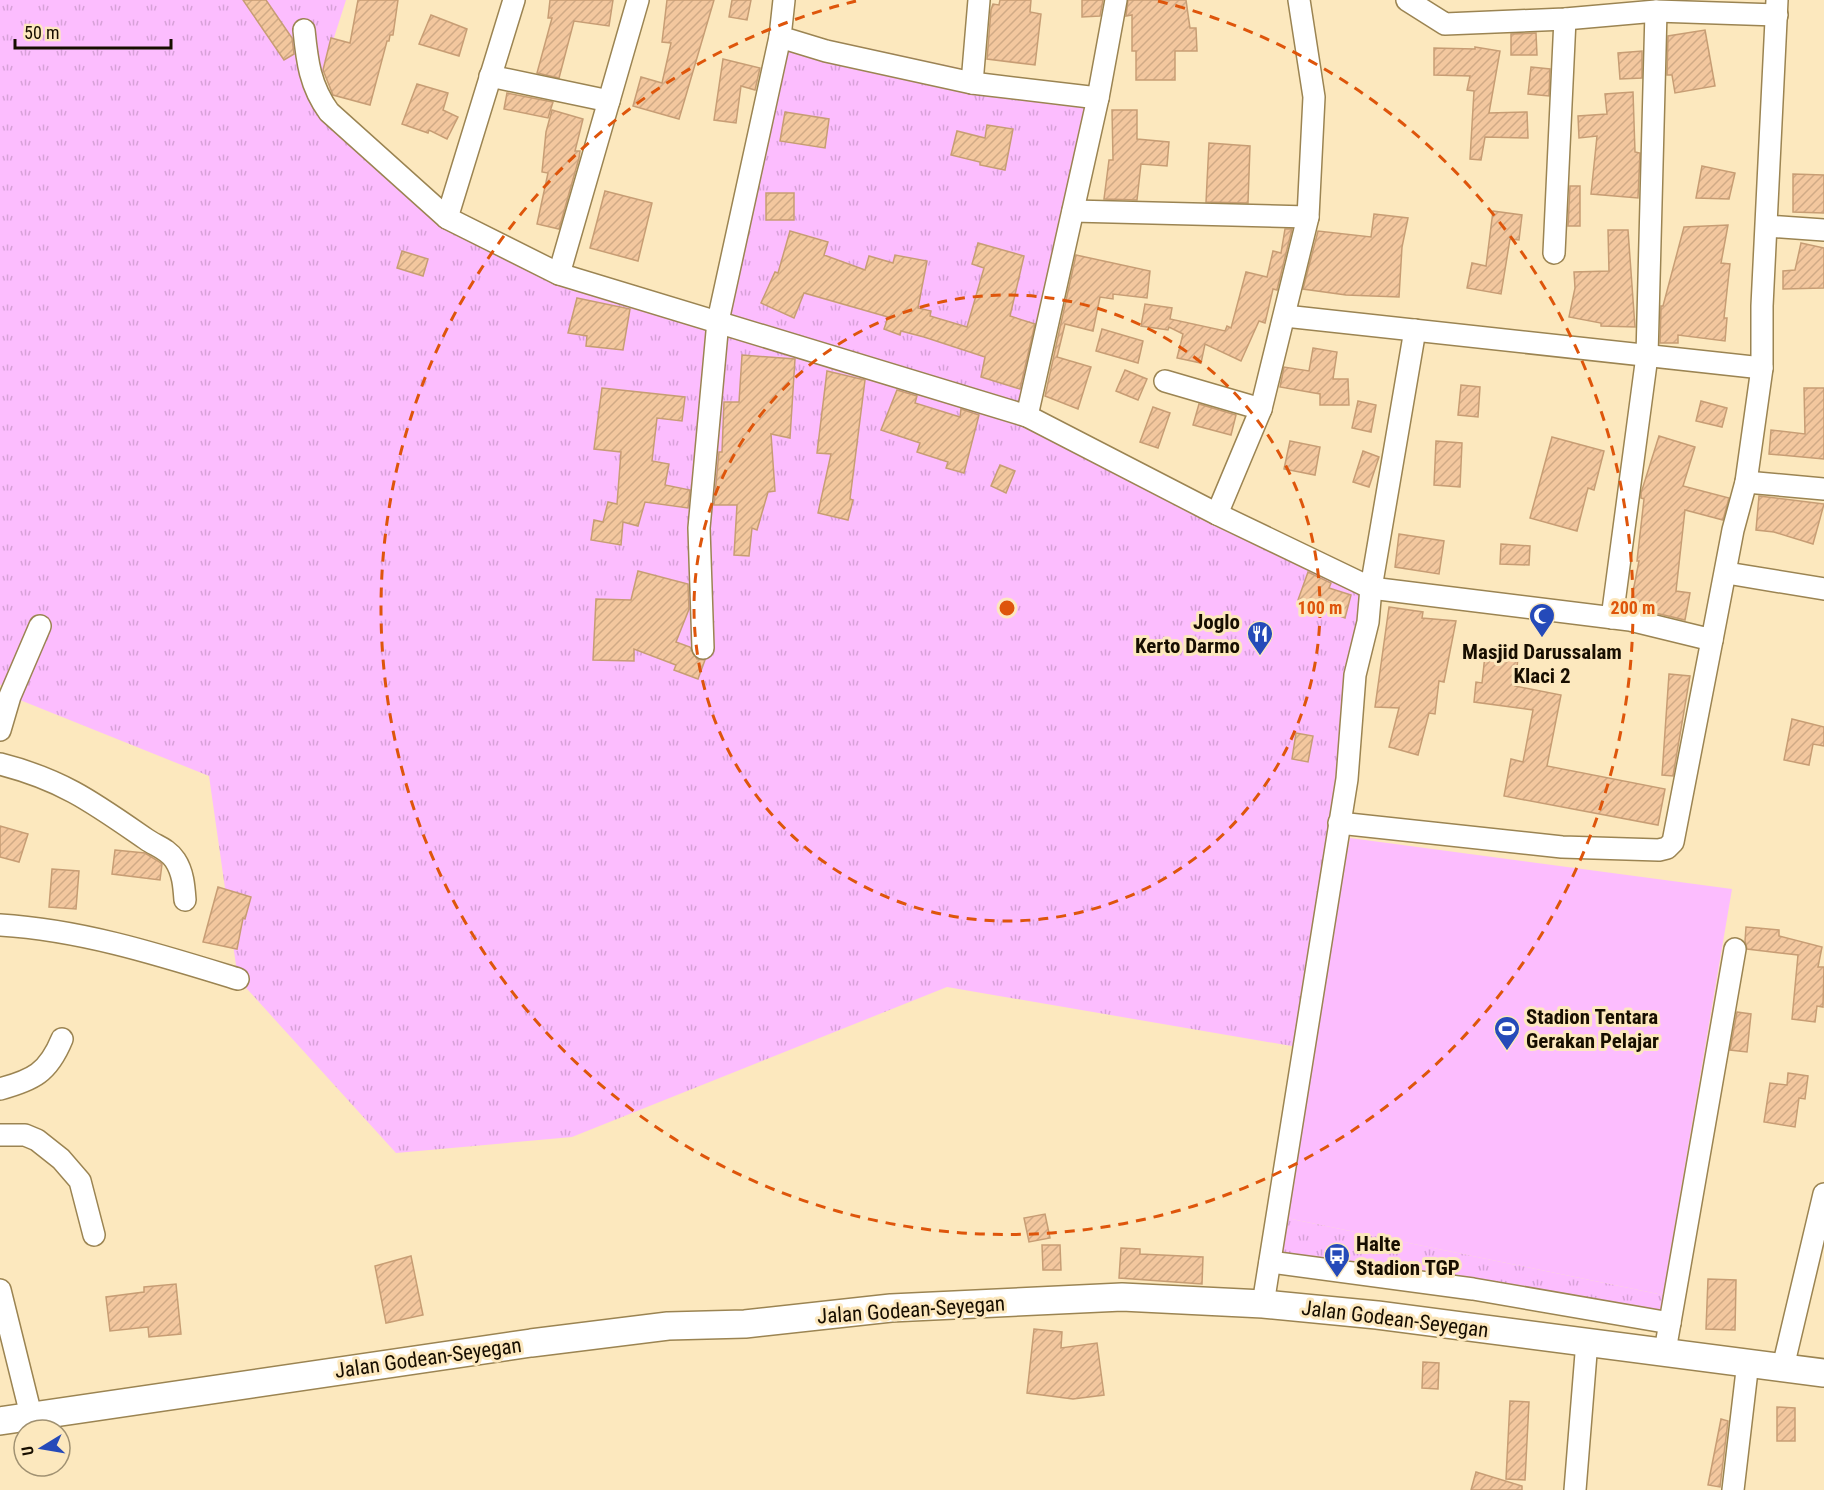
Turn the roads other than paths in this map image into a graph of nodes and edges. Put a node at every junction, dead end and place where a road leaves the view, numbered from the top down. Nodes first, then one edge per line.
1 (514, 0) edge
2 (638, 0) edge
3 (784, 0) edge
4 (979, 0) edge
5 (1116, 0) edge
6 (1299, 0) edge
7 (1407, 0) edge
8 (1777, 8) edge
9 (1656, 11) junction
10 (1565, 18) junction
11 (304, 30) dead end
12 (780, 37) junction
13 (490, 76) junction
14 (972, 83) junction
15 (1098, 98) junction
16 (609, 101) junction
17 (1073, 211) junction
18 (1308, 217) junction
19 (447, 218) junction
20 (1767, 226) junction
21 (1824, 230) edge
22 (1554, 253) dead end
23 (559, 274) junction
24 (1285, 316) junction
25 (718, 321) junction
26 (1415, 330) junction
27 (1647, 356) junction
28 (1762, 368) junction
29 (1165, 381) dead end
30 (1261, 409) junction
31 (1027, 416) junction
32 (1746, 482) junction
33 (1824, 489) edge
34 (1217, 514) junction
35 (1727, 573) junction
36 (1371, 588) junction
37 (1824, 589) edge
38 (1612, 618) junction
39 (40, 626) dead end
40 (1712, 640) junction
41 (704, 648) dead end
42 (0, 730) edge
43 (0, 764) edge
44 (1339, 823) junction
45 (185, 900) dead end
46 (0, 924) edge
47 (1735, 949) dead end
48 (238, 979) dead end
49 (62, 1039) dead end
50 (0, 1089) edge
51 (0, 1135) edge
52 (1824, 1194) edge
53 (94, 1235) dead end
54 (1270, 1262) junction
55 (0, 1290) edge
56 (1263, 1304) junction
57 (1670, 1323) junction
58 (1587, 1341) junction
59 (1665, 1351) junction
60 (1748, 1362) junction
61 (1783, 1367) junction
62 (1824, 1373) edge
63 (31, 1415) junction
64 (0, 1421) edge
65 (1575, 1490) edge
66 (1733, 1490) edge

1 - 13 street
2 - 16 street
3 - 12 street
4 - 14 street
5 - 15 street
6 - 18 street
7 - 10 street
8 - 9 street
8 - 20 street
9 - 10 street
9 - 27 street
10 - 22 street
11 - 19 street
12 - 14 street
12 - 25 street
13 - 16 street
13 - 19 street
14 - 15 street
15 - 17 street
16 - 23 street
17 - 18 street
17 - 31 street
18 - 24 street
19 - 23 street
20 - 21 street
20 - 28 street
23 - 25 street
24 - 26 street
24 - 30 street
25 - 31 street
25 - 41 street
26 - 27 street
26 - 36 street
27 - 28 street
27 - 38 street
28 - 32 street
29 - 30 street
30 - 34 street
31 - 34 street
32 - 33 street
32 - 35 street
34 - 36 street
35 - 37 street
35 - 40 street
36 - 38 street
36 - 44 street
38 - 40 street
39 - 42 street
40 - 44 street
43 - 45 street
44 - 54 street
46 - 48 street
47 - 57 street
49 - 50 street
51 - 53 street
52 - 61 street
54 - 56 street
54 - 57 street
55 - 63 street
56 - 58 main road, Jalan Godean-Seyegan
56 - 63 main road, Jalan Godean-Seyegan
57 - 59 street
58 - 59 main road, Jalan Godean-Seyegan
58 - 65 street
59 - 60 main road, Jalan Godean-Seyegan
60 - 61 main road, Jalan Godean-Seyegan
60 - 66 street
61 - 62 main road, Jalan Godean-Seyegan
63 - 64 main road, Jalan Godean-Seyegan

